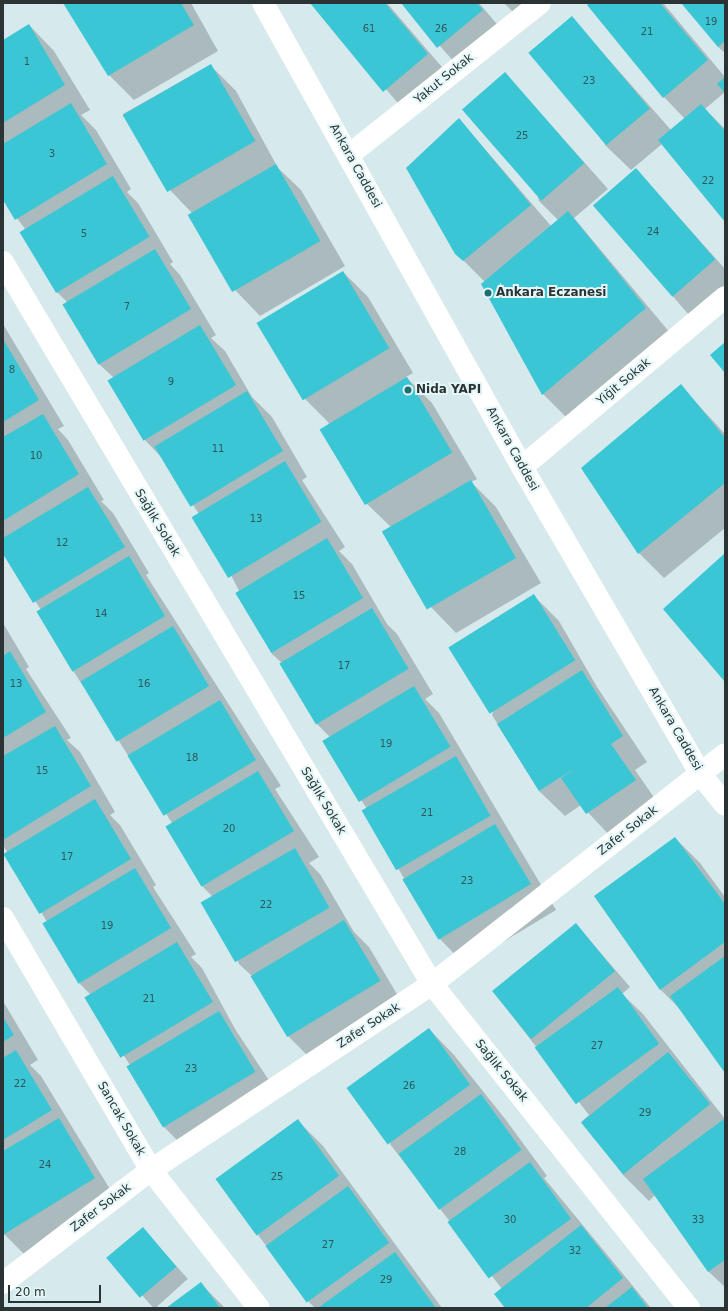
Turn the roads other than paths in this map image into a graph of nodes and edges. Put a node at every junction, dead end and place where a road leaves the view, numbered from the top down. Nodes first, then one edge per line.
1 (263, 3) edge
2 (540, 3) edge
3 (349, 155) junction
4 (3, 262) edge
5 (725, 297) edge
6 (522, 467) junction
7 (725, 754) edge
8 (701, 775) junction
9 (725, 805) edge
10 (3, 918) edge
11 (432, 984) junction
12 (151, 1170) junction
13 (3, 1283) edge
14 (259, 1308) edge
15 (689, 1308) edge

1 - 3 street, Ankara Caddesi
2 - 3 street, Yakut Sokak
3 - 6 street, Ankara Caddesi
4 - 11 street, Sağlık Sokak
5 - 6 street, Yiğit Sokak
6 - 8 street, Ankara Caddesi
7 - 8 street, Zafer Sokak
8 - 9 street, Ankara Caddesi
8 - 11 street, Zafer Sokak
10 - 12 street, Sancak Sokak
11 - 12 street, Zafer Sokak
11 - 15 street, Sağlık Sokak
12 - 13 street, Zafer Sokak
12 - 14 street, Sancak Sokak

